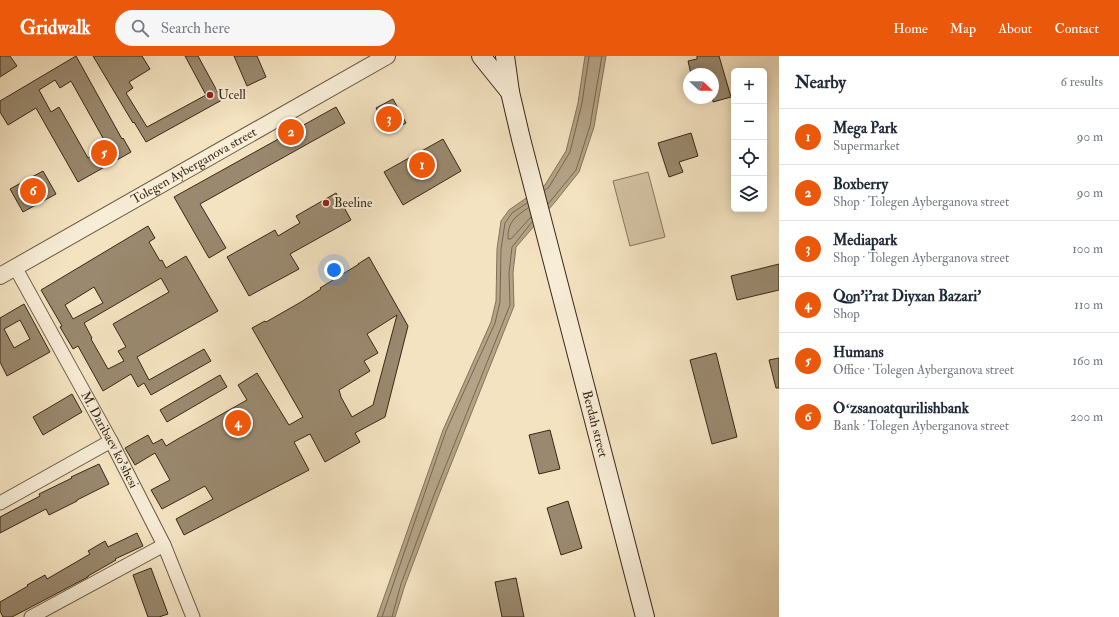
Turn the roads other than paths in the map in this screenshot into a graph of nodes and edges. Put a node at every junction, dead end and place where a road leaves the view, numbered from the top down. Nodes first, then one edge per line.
1 (388, 56) edge
2 (481, 56) edge
3 (505, 56) edge
4 (510, 92) junction
5 (15, 267) junction
6 (0, 276) edge
7 (111, 441) junction
8 (0, 503) edge
9 (164, 545) junction
10 (31, 617) edge
11 (193, 617) edge
12 (645, 617) edge

1 - 5 street, Tolegen Ayberganova street
2 - 4 main road
3 - 4 main road, Berdah street
4 - 12 main road, Berdah street
5 - 6 street, Tolegen Ayberganova street
5 - 7 street, M. Daribaev ko'shesi
7 - 8 street
7 - 9 street, M. Daribaev ko'shesi
9 - 10 street
9 - 11 street, M. Daribaev ko'shesi

